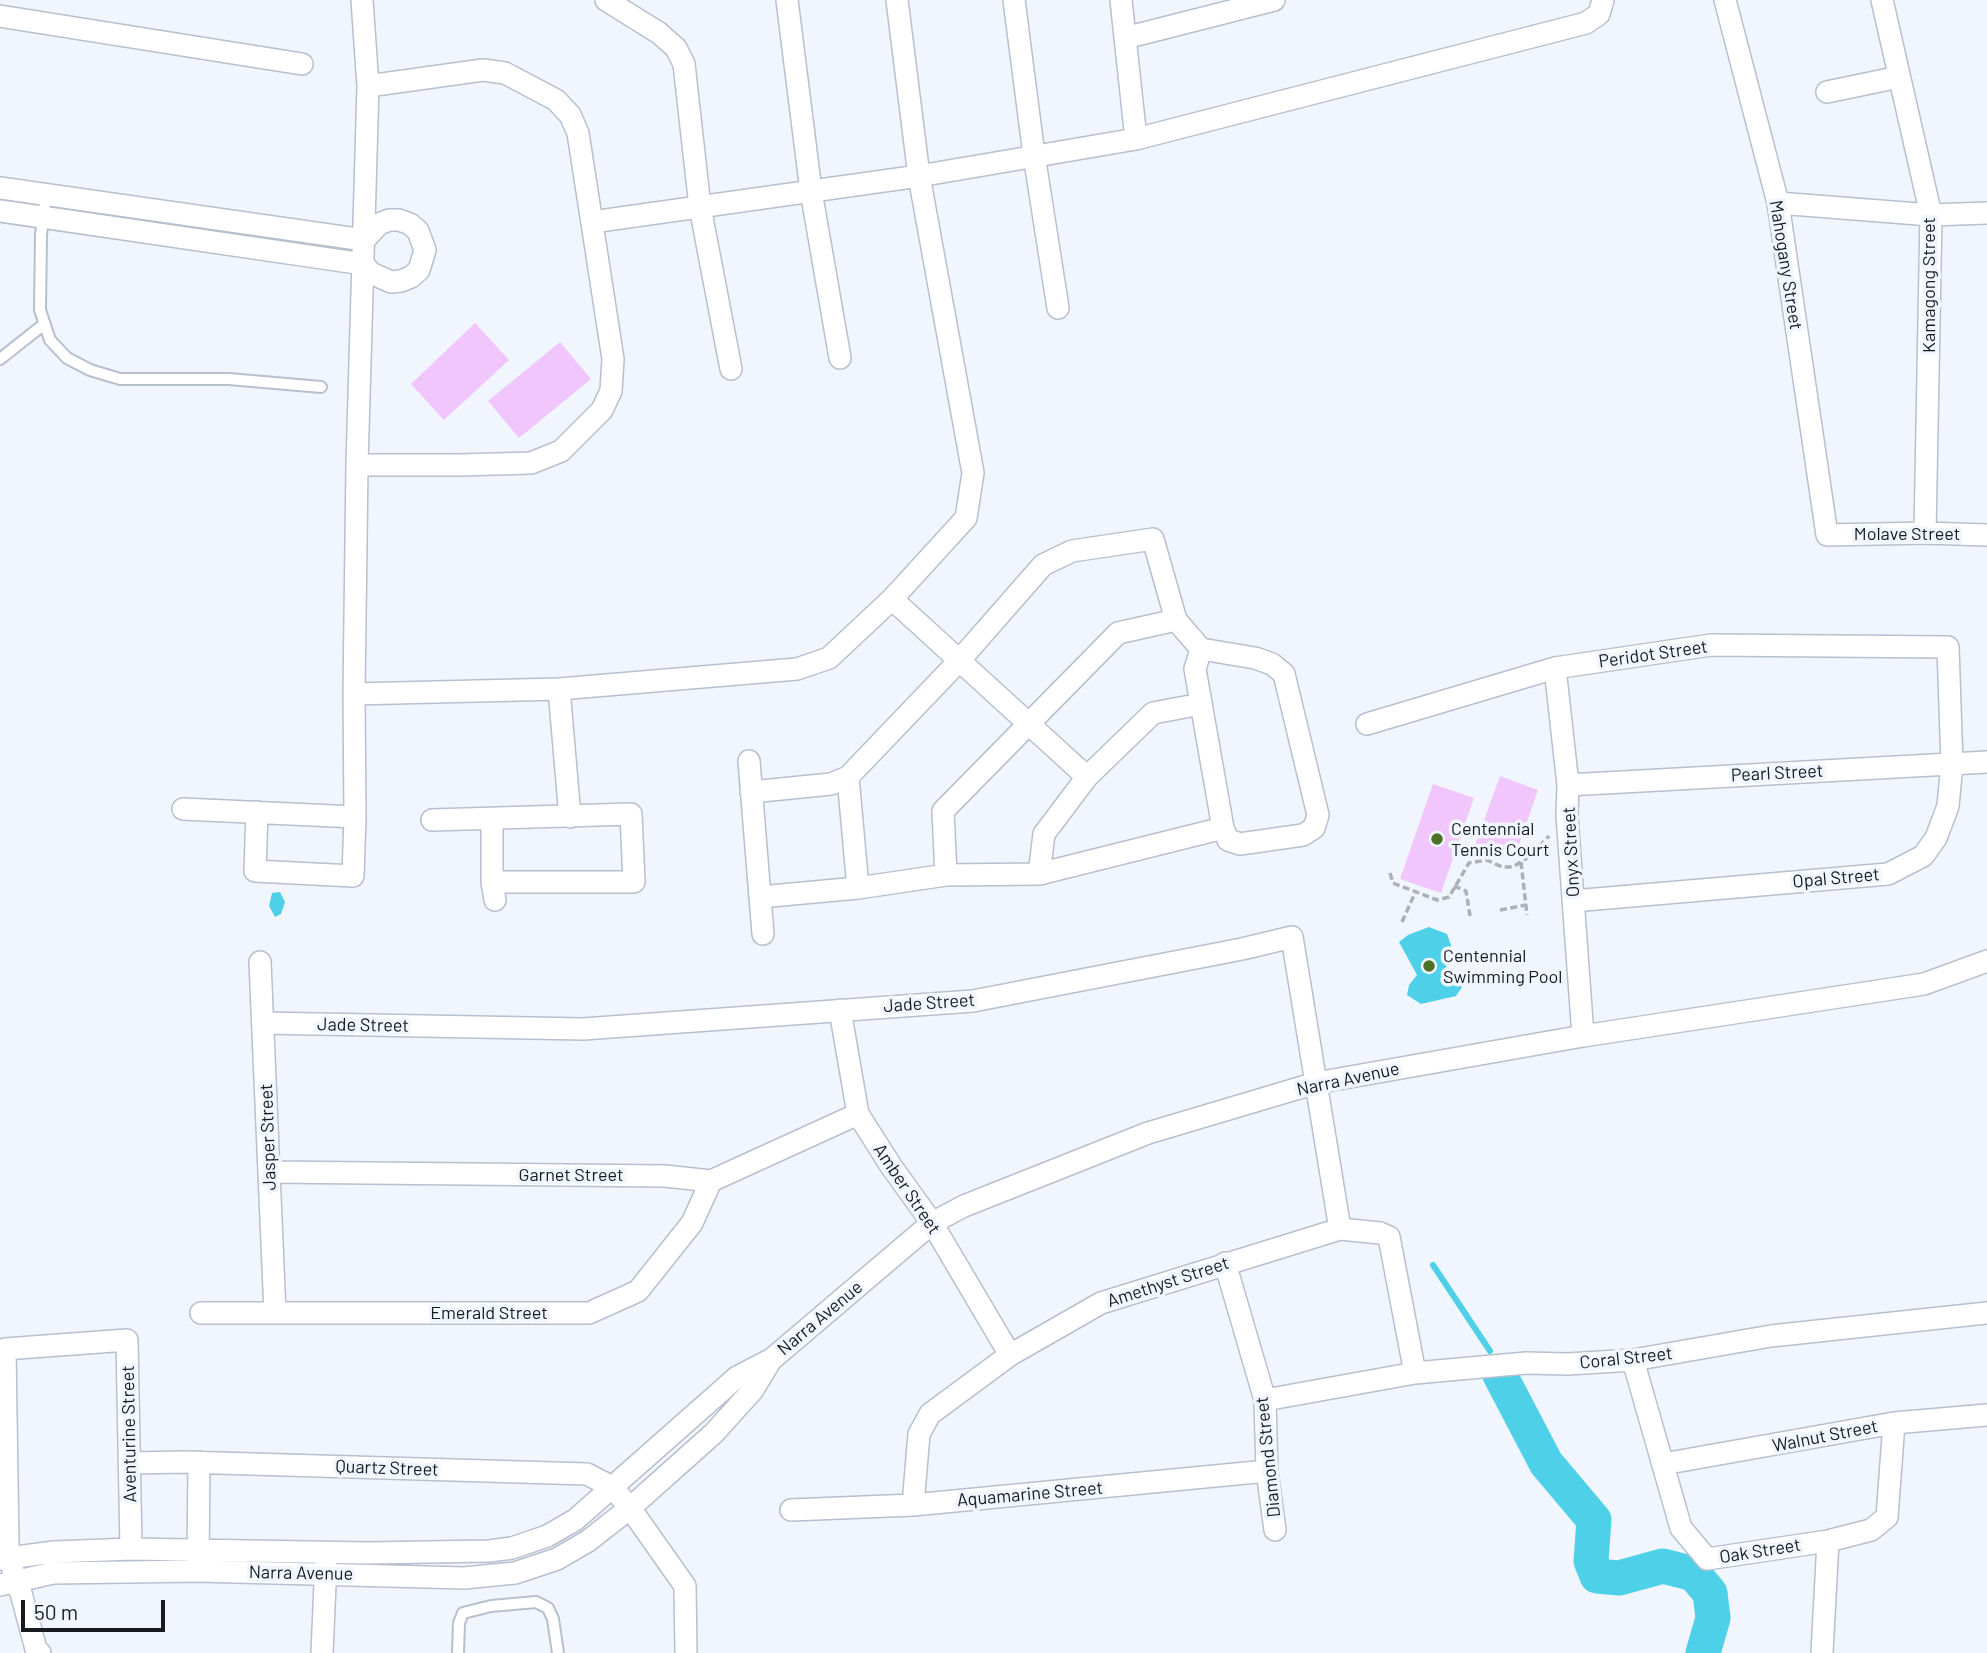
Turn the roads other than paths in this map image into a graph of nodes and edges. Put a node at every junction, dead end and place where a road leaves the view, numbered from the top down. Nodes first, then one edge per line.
1 (362, 0) edge
2 (606, 0) edge
3 (787, 0) edge
4 (897, 0) edge
5 (1014, 0) edge
6 (1121, 0) edge
7 (1273, 0) edge
8 (1603, 0) edge
9 (1725, 0) edge
10 (1882, 0) edge
11 (0, 16) edge
12 (1125, 38) junction
13 (302, 64) dead end
14 (1899, 78) junction
15 (368, 86) junction
16 (1827, 92) dead end
17 (1136, 139) junction
18 (1034, 155) junction
19 (919, 176) junction
20 (0, 188) edge
21 (811, 191) junction
22 (46, 194) junction
23 (1778, 203) junction
24 (700, 207) junction
25 (0, 211) edge
26 (1987, 213) edge
27 (1931, 215) junction
28 (43, 218) junction
29 (592, 222) junction
30 (363, 240) junction
31 (363, 264) junction
32 (1058, 308) dead end
33 (43, 325) junction
34 (840, 358) dead end
35 (0, 359) edge
36 (731, 369) dead end
37 (321, 387) dead end
38 (357, 465) junction
39 (1925, 533) junction
40 (1828, 535) joint
41 (1987, 535) edge
42 (892, 599) junction
43 (1177, 620) junction
44 (1948, 647) joint
45 (1201, 649) junction
46 (958, 662) junction
47 (1555, 668) junction
48 (559, 689) junction
49 (354, 694) junction
50 (1201, 704) junction
51 (1027, 724) junction
52 (1367, 724) dead end
53 (748, 761) dead end
54 (1987, 762) edge
55 (1952, 764) junction
56 (1087, 776) junction
57 (848, 777) junction
58 (1568, 785) junction
59 (751, 792) junction
60 (183, 809) dead end
61 (257, 812) junction
62 (355, 817) junction
63 (570, 817) junction
64 (492, 818) junction
65 (432, 820) dead end
66 (1223, 828) junction
67 (1039, 874) junction
68 (946, 875) junction
69 (858, 888) junction
70 (760, 897) junction
71 (1573, 901) junction
72 (763, 934) dead end
73 (1987, 961) edge
74 (260, 962) dead end
75 (840, 1010) junction
76 (264, 1023) junction
77 (1583, 1036) junction
78 (1316, 1083) junction
79 (858, 1114) junction
80 (270, 1172) junction
81 (711, 1181) junction
82 (932, 1223) junction
83 (1340, 1229) junction
84 (1225, 1263) junction
85 (275, 1312) junction
86 (201, 1313) dead end
87 (1987, 1313) edge
88 (1010, 1355) junction
89 (772, 1359) junction
90 (1633, 1360) junction
91 (1415, 1373) junction
92 (718, 1393) junction
93 (1265, 1400) junction
94 (734, 1411) junction
95 (1987, 1415) edge
96 (1894, 1423) junction
97 (199, 1462) junction
98 (131, 1463) junction
99 (1663, 1464) junction
100 (1267, 1471) junction
101 (612, 1488) junction
102 (913, 1505) junction
103 (630, 1508) junction
104 (791, 1510) dead end
105 (1275, 1530) dead end
106 (1828, 1541) junction
107 (131, 1549) junction
108 (5, 1558) edge
109 (198, 1560) junction
110 (326, 1563) junction
111 (8, 1583) edge
112 (40, 1653) edge
113 (322, 1653) edge
114 (458, 1653) edge
115 (558, 1653) edge
116 (686, 1653) edge
117 (1822, 1653) edge

1 - 15 street
2 - 24 street
3 - 21 street
4 - 19 street
5 - 18 street
6 - 12 street
7 - 12 street
8 - 17 street
9 - 23 street, Mahogany Street
10 - 14 street, Kamagong Street
11 - 13 street
12 - 17 street
14 - 16 street
14 - 27 street, Kamagong Street
15 - 29 street
15 - 30 street
17 - 18 street
18 - 19 street
18 - 32 street
19 - 21 street
19 - 42 street
20 - 22 street
21 - 24 street
21 - 34 street
22 - 28 lane
22 - 30 street
23 - 27 street
23 - 40 street, Mahogany Street
24 - 29 street
24 - 36 street
25 - 28 street
26 - 27 street
27 - 39 street, Kamagong Street
28 - 31 street
28 - 33 lane
29 - 38 street
30 - 31 street
30 - 31 street
31 - 38 street
33 - 35 lane
33 - 37 lane
38 - 49 street
39 - 40 street, Molave Street
39 - 41 street, Molave Street
42 - 46 street
42 - 48 street
43 - 45 street
43 - 46 street
43 - 51 street
44 - 47 street, Peridot Street
44 - 55 street, Opal Street
45 - 50 street
45 - 66 street
46 - 51 street
46 - 57 street
47 - 52 street, Peridot Street
47 - 58 street, Onyx Street
48 - 49 street
48 - 63 street
49 - 62 street
50 - 56 street
50 - 66 street
51 - 56 street
51 - 68 street
53 - 59 street
54 - 55 street, Pearl Street
55 - 58 street, Pearl Street
55 - 71 street, Opal Street
56 - 67 street
57 - 59 street
57 - 69 street
58 - 71 street, Onyx Street
59 - 70 street
60 - 61 street
61 - 62 street
61 - 62 street
63 - 64 street
63 - 64 street
64 - 65 street
66 - 67 street
67 - 68 street
68 - 69 street
69 - 70 street
70 - 72 street
71 - 77 street, Onyx Street
73 - 77 street, Narra Avenue
74 - 76 street, Jasper Street
75 - 76 street, Jade Street
75 - 78 street, Jade Street
75 - 79 street, Amber Street
76 - 80 street, Jasper Street
77 - 78 street, Narra Avenue
78 - 82 street, Narra Avenue
78 - 83 street, Jade Street
79 - 81 street
79 - 82 street, Amber Street
80 - 81 street, Garnet Street
80 - 85 street, Jasper Street
81 - 85 street, Emerald Street
82 - 88 street, Amber Street
82 - 89 street, Narra Avenue
83 - 84 street, Amethyst Street
83 - 91 street, Amethyst Street
84 - 88 street, Amethyst Street
84 - 93 street, Diamond Street
85 - 86 street, Emerald Street
87 - 90 street, Coral Street
88 - 102 street, Amethyst Street
89 - 92 street, Narra Avenue
89 - 94 street, Narra Avenue
90 - 91 street, Coral Street
90 - 99 street, Oak Street
91 - 93 street, Coral Street
92 - 94 lane
92 - 101 street, Narra Avenue
93 - 100 street, Diamond Street
94 - 103 street, Narra Avenue
95 - 96 street, Walnut Street
96 - 99 street, Walnut Street
96 - 106 street, Oak Street
97 - 98 street, Quartz Street
97 - 101 street, Quartz Street
97 - 109 street
98 - 107 street, Aventurine Street
98 - 108 street, Aventurine Street
99 - 106 street, Oak Street
100 - 102 street, Aquamarine Street
100 - 105 street, Diamond Street
101 - 103 street, Quartz Street
101 - 110 street, Narra Avenue
102 - 104 street, Aquamarine Street
103 - 110 street, Narra Avenue
103 - 116 street, Quartz Street
106 - 117 street
107 - 108 street, Narra Avenue
107 - 109 street, Narra Avenue
108 - 111 street
109 - 110 street, Narra Avenue
109 - 111 street, Narra Avenue
110 - 113 street
111 - 112 street
114 - 115 lane

